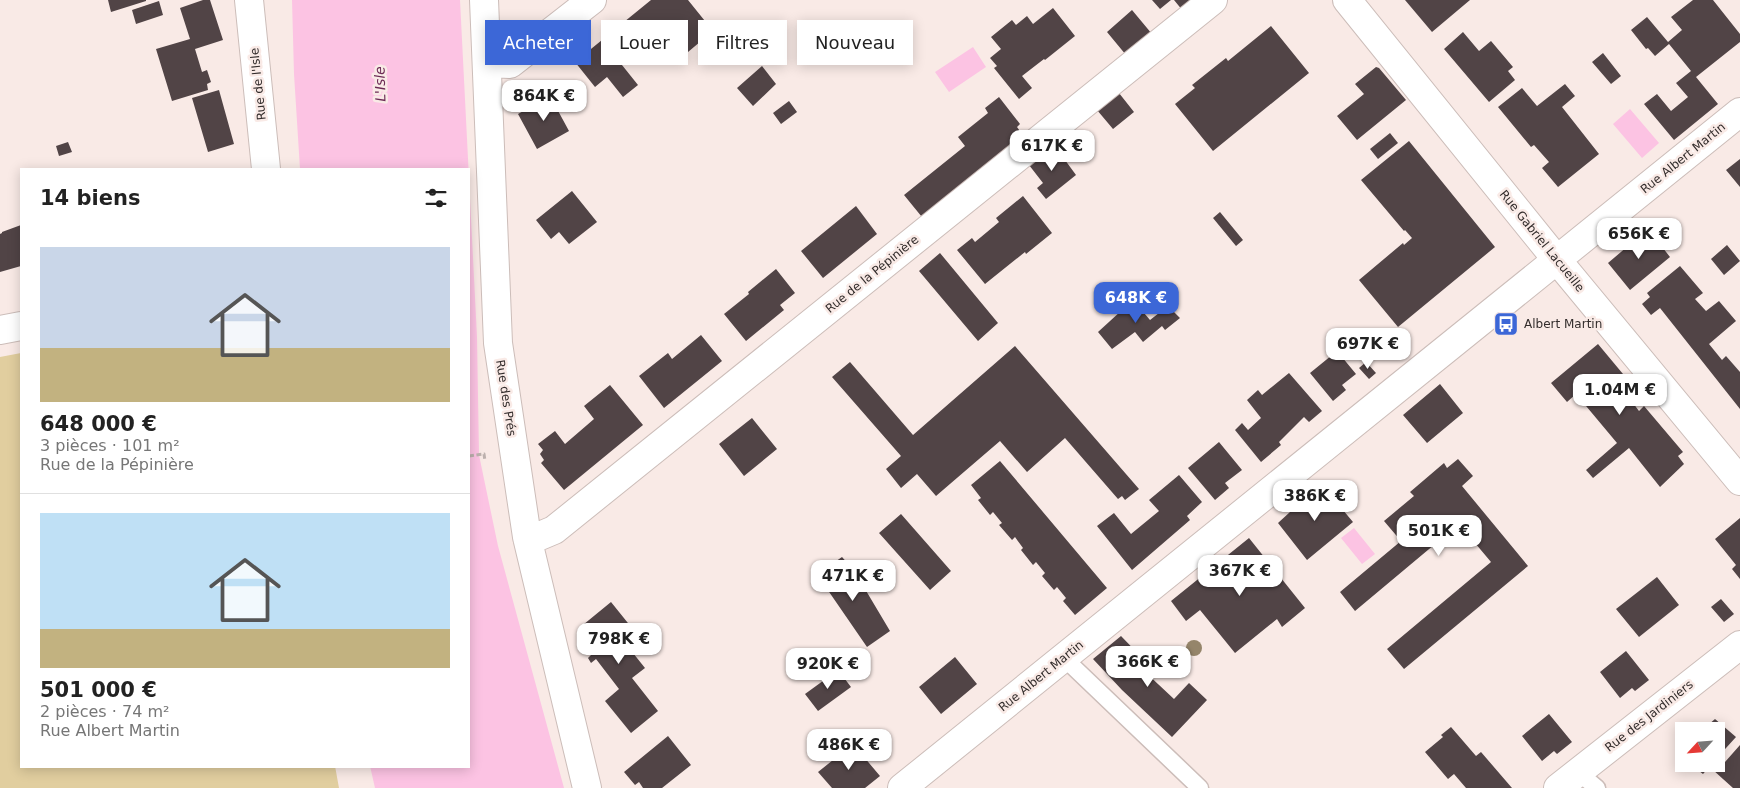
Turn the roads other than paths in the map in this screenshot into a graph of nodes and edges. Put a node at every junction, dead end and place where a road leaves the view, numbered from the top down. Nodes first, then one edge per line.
1 (250, 0) edge
2 (484, 0) edge
3 (592, 0) edge
4 (1213, 0) edge
5 (1347, 0) edge
6 (566, 20) edge
7 (485, 21) edge
8 (487, 65) edge
9 (1740, 112) edge
10 (266, 168) edge
11 (1557, 260) junction
12 (20, 326) edge
13 (0, 330) edge
14 (1740, 481) edge
15 (527, 537) junction
16 (1740, 645) edge
17 (1064, 658) junction
18 (1578, 783) edge
19 (587, 788) edge
20 (902, 788) edge
21 (1200, 788) edge

1 - 10 street, Rue de l'Isle
2 - 7 street, Rue des Prés
3 - 6 street
4 - 15 street, Rue de la Pépinière
5 - 11 street, Rue Gabriel Lacueille
8 - 15 street, Rue des Prés
9 - 11 street, Rue Albert Martin
11 - 14 street, Rue Gabriel Lacueille
11 - 17 street, Rue Albert Martin
12 - 13 street
15 - 19 street, Rue des Prés
16 - 18 street, Rue des Jardiniers
17 - 20 street, Rue Albert Martin
17 - 21 lane

